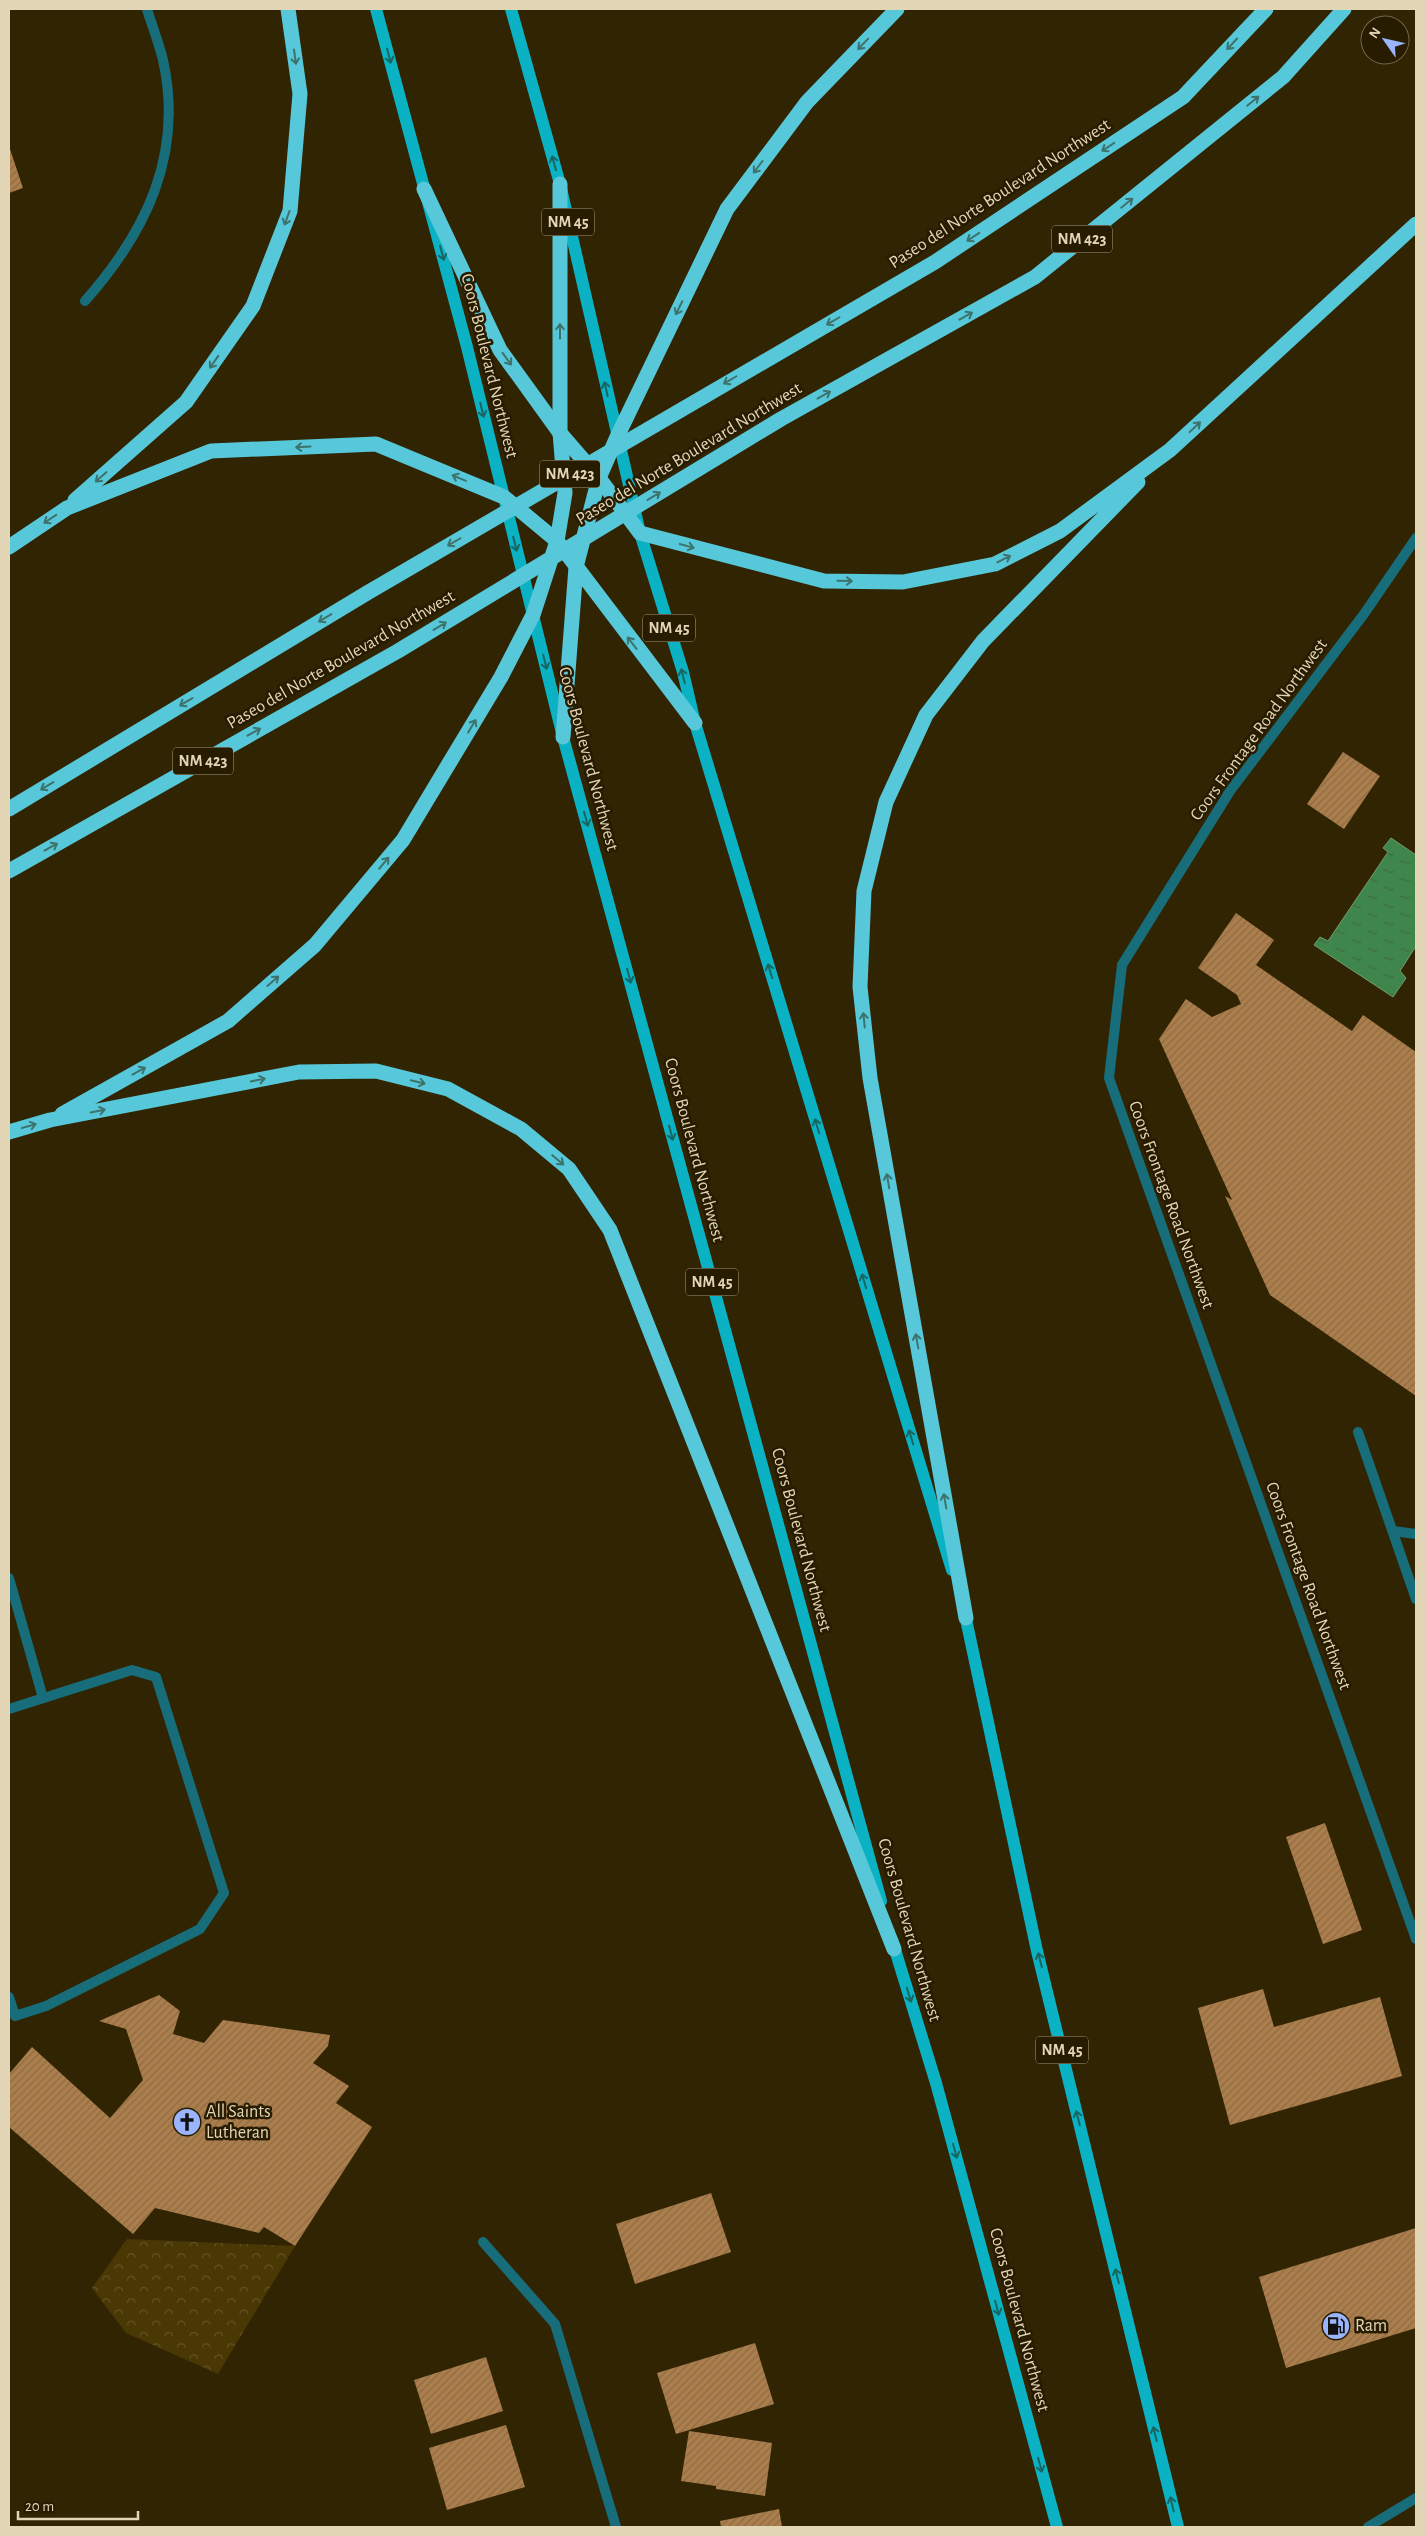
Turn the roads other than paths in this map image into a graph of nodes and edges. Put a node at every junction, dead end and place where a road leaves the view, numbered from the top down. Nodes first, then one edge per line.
1 (147, 9) edge
2 (288, 9) edge
3 (376, 9) edge
4 (511, 9) edge
5 (897, 9) edge
6 (1266, 9) edge
7 (1344, 9) edge
8 (560, 184) junction
9 (424, 189) junction
10 (1416, 224) edge
11 (85, 301) dead end
12 (560, 433) junction
13 (617, 437) junction
14 (1170, 450) junction
15 (599, 478) junction
16 (504, 497) junction
17 (67, 508) junction
18 (640, 533) junction
19 (1416, 538) edge
20 (557, 541) junction
21 (9, 547) edge
22 (576, 566) junction
23 (533, 615) junction
24 (694, 723) junction
25 (563, 737) junction
26 (9, 809) edge
27 (9, 871) edge
28 (50, 1120) junction
29 (9, 1132) edge
30 (1358, 1432) dead end
31 (1393, 1531) junction
32 (1416, 1534) edge
33 (9, 1578) edge
34 (1416, 1599) edge
35 (966, 1618) junction
36 (43, 1698) junction
37 (9, 1709) edge
38 (1416, 1939) edge
39 (894, 1949) junction
40 (9, 1996) edge
41 (483, 2242) dead end
42 (1416, 2498) edge
43 (616, 2527) edge
44 (1057, 2527) edge
45 (1178, 2527) edge
46 (1368, 2527) edge

1 - 11 street
2 -> 17 highway
3 -> 9 main road, Coors Boulevard Northwest / NM 45
8 -> 4 main road, NM 45
5 -> 13 highway
6 -> 26 highway, Paseo del Norte Boulevard Northwest / NM 423
27 -> 7 highway, Paseo del Norte Boulevard Northwest / NM 423
12 -> 8 highway
13 -> 8 main road, NM 45
9 -> 12 highway
9 -> 16 main road, Coors Boulevard Northwest / NM 45
14 -> 10 highway
12 - 15 highway
12 - 20 highway
13 - 15 highway
13 - 18 main road, NM 45
18 -> 14 highway
35 -> 14 highway
15 - 18 highway
15 - 22 highway
16 -> 17 highway
16 - 20 highway
16 -> 23 main road, Coors Boulevard Northwest / NM 45
17 -> 21 highway
24 -> 18 main road, NM 45
19 - 38 street, Coors Frontage Road Northwest
20 - 22 highway
20 - 23 highway
24 -> 22 highway
22 - 25 highway
23 -> 25 main road, Coors Boulevard Northwest / NM 45
28 -> 23 highway
35 -> 24 main road, NM 45
25 -> 39 main road, Coors Boulevard Northwest / NM 45
29 -> 28 highway
28 -> 39 highway
30 - 31 street
31 - 32 street
31 - 34 street
33 - 36 street
45 -> 35 main road, NM 45
36 - 37 street
36 - 40 street
39 -> 44 main road, Coors Boulevard Northwest / NM 45
41 - 43 street
42 - 46 street

